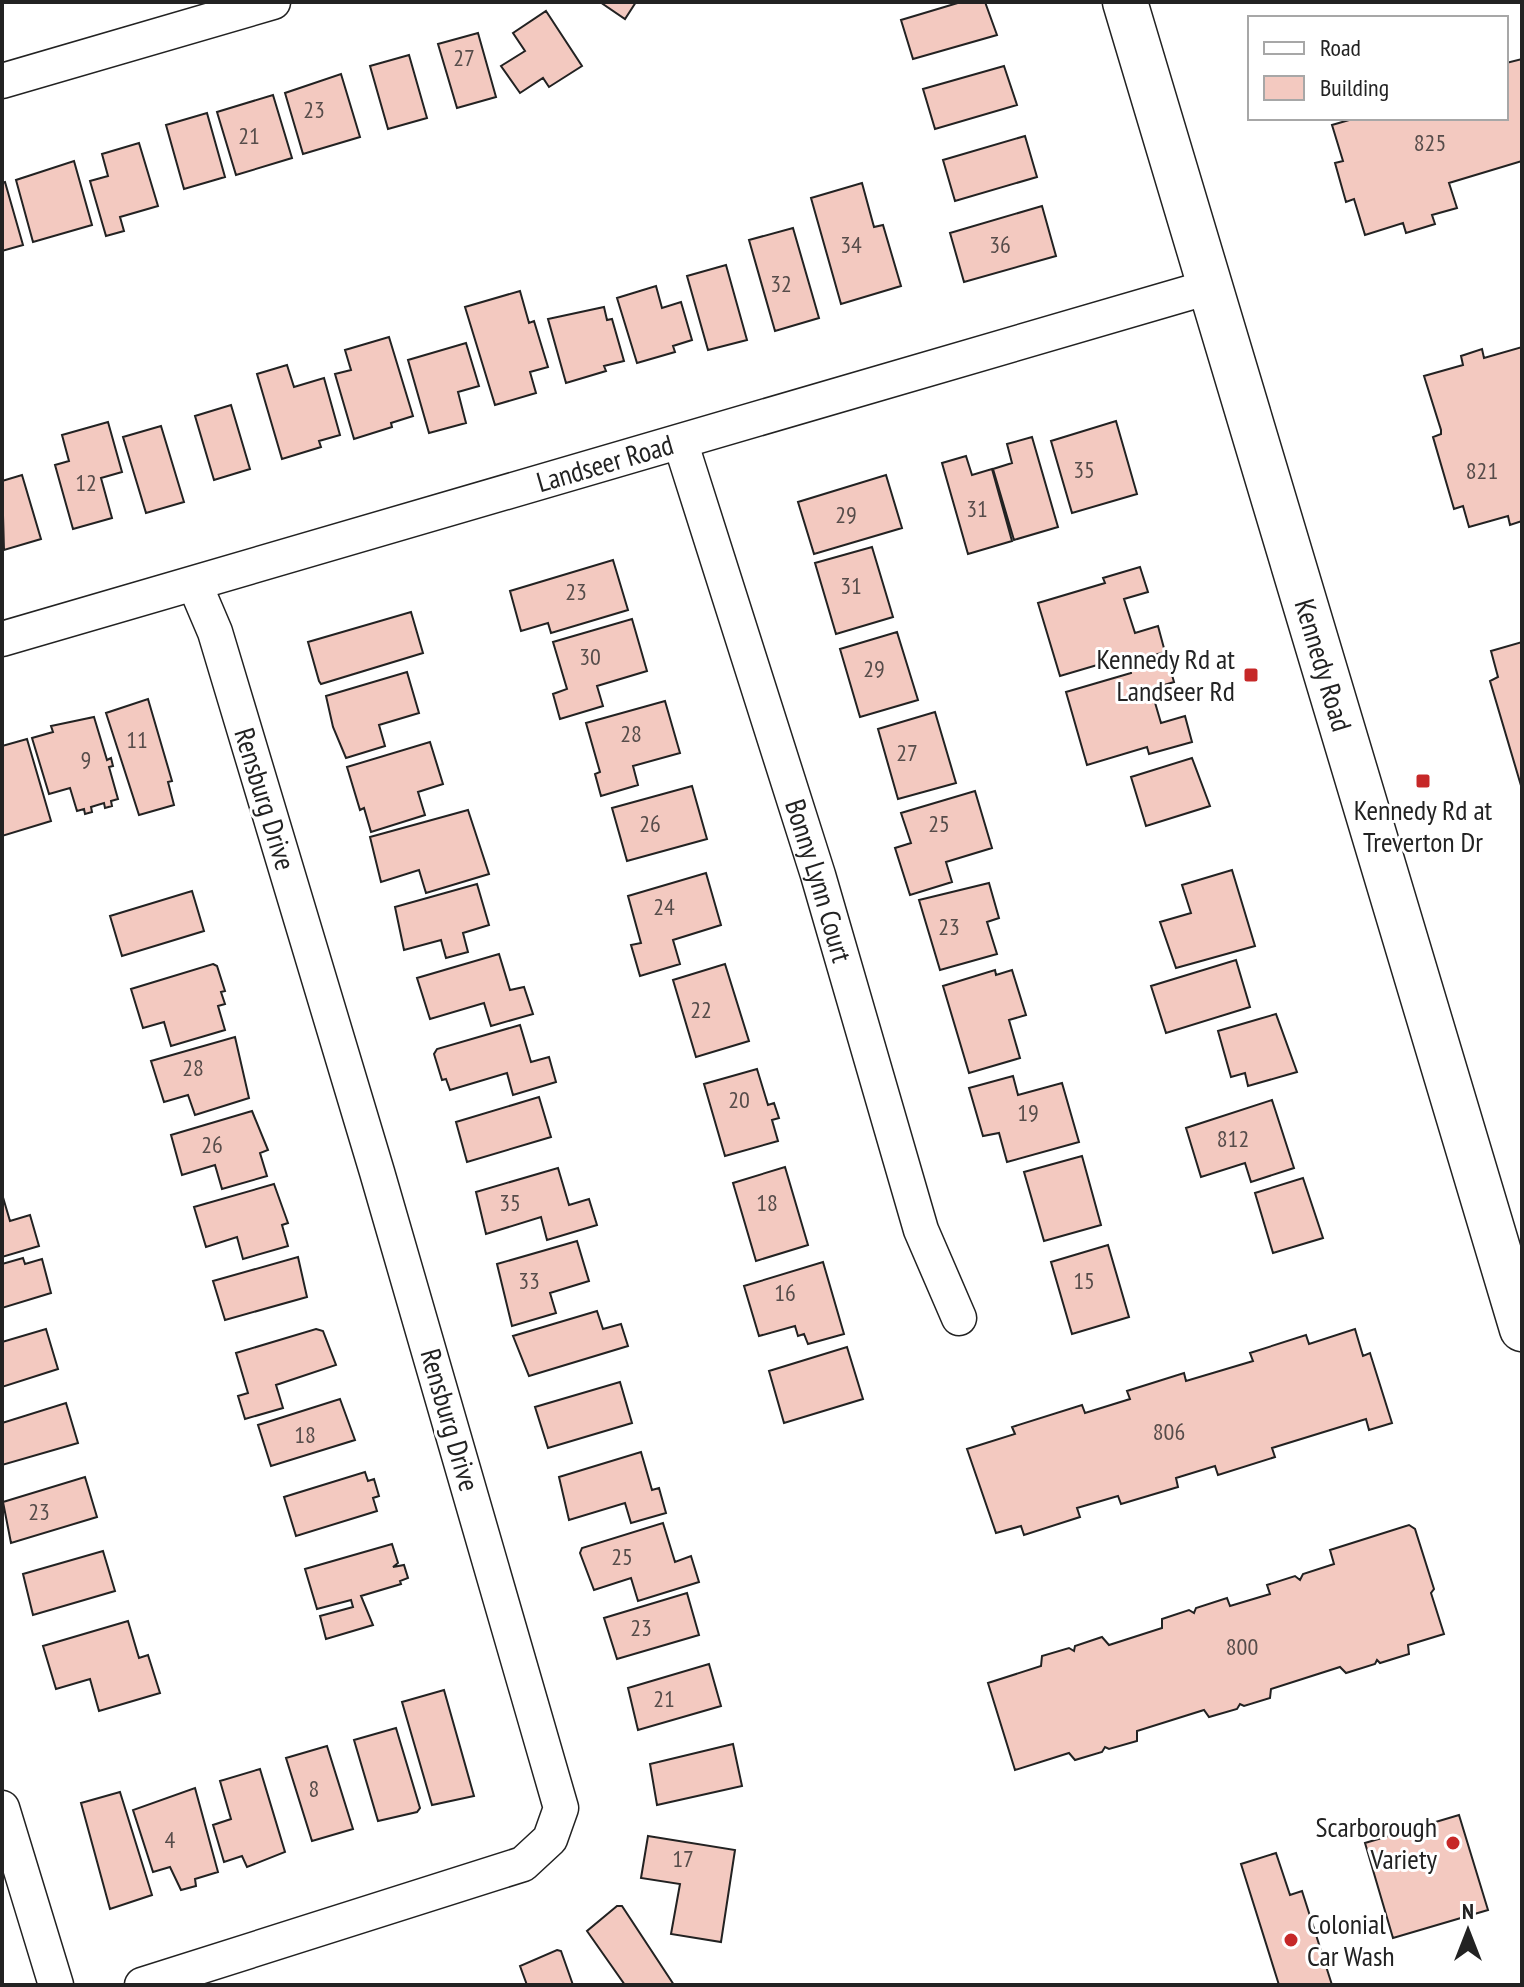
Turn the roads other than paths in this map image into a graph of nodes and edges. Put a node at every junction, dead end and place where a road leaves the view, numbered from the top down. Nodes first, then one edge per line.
1 (273, 2) edge
2 (1125, 2) edge
3 (2, 81) edge
4 (1209, 287) junction
5 (681, 444) junction
6 (195, 585) junction
7 (2, 639) edge
8 (1510, 1246) edge
9 (959, 1318) dead end
10 (1522, 1329) edge
11 (2, 1808) edge
12 (56, 1985) edge
13 (142, 1985) edge

1 - 3 street
2 - 4 main road, Kennedy Road
4 - 5 street, Landseer Road
4 - 8 main road, Kennedy Road
5 - 6 street, Landseer Road
5 - 9 street, Bonny Lynn Court
6 - 7 street, Landseer Road
6 - 13 street, Rensburg Drive
8 - 10 main road, Kennedy Road
11 - 12 street

